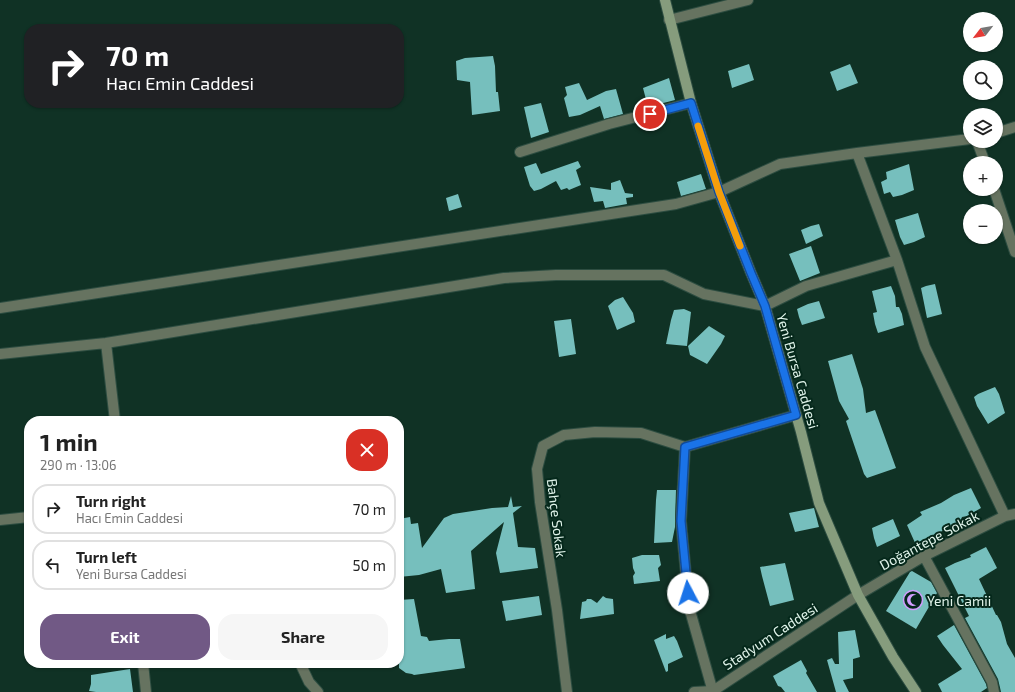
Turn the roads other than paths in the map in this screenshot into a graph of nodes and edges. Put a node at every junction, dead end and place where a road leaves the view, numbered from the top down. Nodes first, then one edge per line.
1 (664, 0) edge
2 (748, 0) edge
3 (670, 20) junction
4 (691, 103) junction
5 (1015, 127) edge
6 (1003, 131) edge
7 (963, 140) edge
8 (520, 152) dead end
9 (857, 153) junction
10 (719, 192) junction
11 (996, 196) edge
12 (1015, 252) edge
13 (897, 260) junction
14 (765, 306) junction
15 (0, 308) edge
16 (106, 343) junction
17 (0, 354) edge
18 (796, 415) junction
19 (114, 416) edge
20 (685, 447) junction
21 (1015, 514) edge
22 (1005, 516) junction
23 (24, 518) edge
24 (0, 520) edge
25 (924, 556) junction
26 (858, 595) junction
27 (144, 668) edge
28 (302, 668) edge
29 (713, 691) edge
30 (146, 692) edge
31 (318, 692) edge
32 (567, 692) edge
33 (694, 692) edge
34 (916, 692) edge
35 (994, 692) edge

1 - 3 main road, Yeni Bursa Caddesi
2 - 3 street
3 - 4 main road, Yeni Bursa Caddesi
4 - 8 street
4 - 10 main road, Yeni Bursa Caddesi
5 - 6 street
7 - 9 street
9 - 10 street
9 - 13 street
10 - 14 main road, Yeni Bursa Caddesi
10 - 15 street
11 - 12 street
13 - 14 street
13 - 22 street
14 - 16 street
14 - 18 main road, Yeni Bursa Caddesi
16 - 17 street
16 - 19 street
18 - 20 street
18 - 26 main road, Yeni Bursa Caddesi
20 - 29 street
20 - 32 street, Bahçe Sokak
21 - 22 street, Doğantepe Sokak
22 - 25 street, Doğantepe Sokak
23 - 24 street
25 - 26 street, Doğantepe Sokak
25 - 35 street
26 - 29 street, Stadyum Caddesi
26 - 34 main road, Yeni Bursa Caddesi
27 - 30 street
28 - 31 street
29 - 33 street

